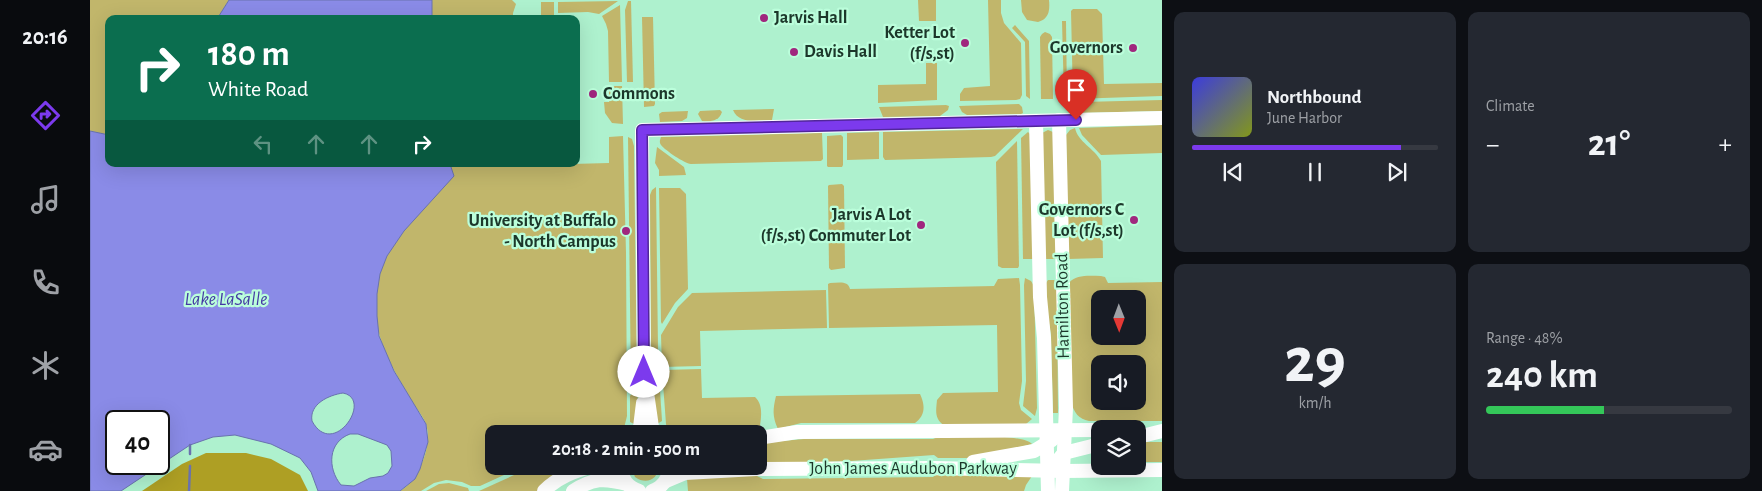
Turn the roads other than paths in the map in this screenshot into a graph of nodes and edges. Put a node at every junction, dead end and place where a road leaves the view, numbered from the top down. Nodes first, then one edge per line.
1 (1162, 118) edge
2 (1059, 120) junction
3 (1036, 121) junction
4 (645, 383) junction
5 (640, 425) edge
6 (652, 425) edge
7 (1146, 429) edge
8 (1065, 430) junction
9 (1091, 430) edge
10 (1162, 430) edge
11 (1146, 435) edge
12 (767, 437) edge
13 (1046, 438) junction
14 (1091, 446) edge
15 (1064, 453) junction
16 (935, 468) junction
17 (1048, 470) junction
18 (1162, 470) edge
19 (1063, 471) junction
20 (566, 475) edge
21 (622, 475) edge
22 (665, 475) edge
23 (633, 488) edge
24 (658, 488) edge
25 (544, 491) edge
26 (573, 491) edge
27 (1048, 491) edge
28 (1062, 491) edge

1 - 2 street
2 - 3 street
2 - 8 street, Hamilton Road
3 - 4 street
3 - 13 street, Hamilton Road
4 - 5 street
4 - 6 street
7 - 10 street
8 - 9 street, John James Audubon Parkway
8 - 13 street, John James Audubon Parkway
8 - 15 street, Hamilton Road
10 - 11 street
12 - 13 street, John James Audubon Parkway
13 - 16 street
13 - 17 street, Hamilton Road
14 - 15 street
15 - 17 street
15 - 19 street, Hamilton Road
16 - 17 street, John James Audubon Parkway
16 - 24 street, John James Audubon Parkway
17 - 19 street, John James Audubon Parkway
17 - 27 street, Hamilton Road
18 - 19 street, John James Audubon Parkway
19 - 28 street, Hamilton Road
20 - 25 street
21 - 23 street
22 - 24 street
23 - 26 street

